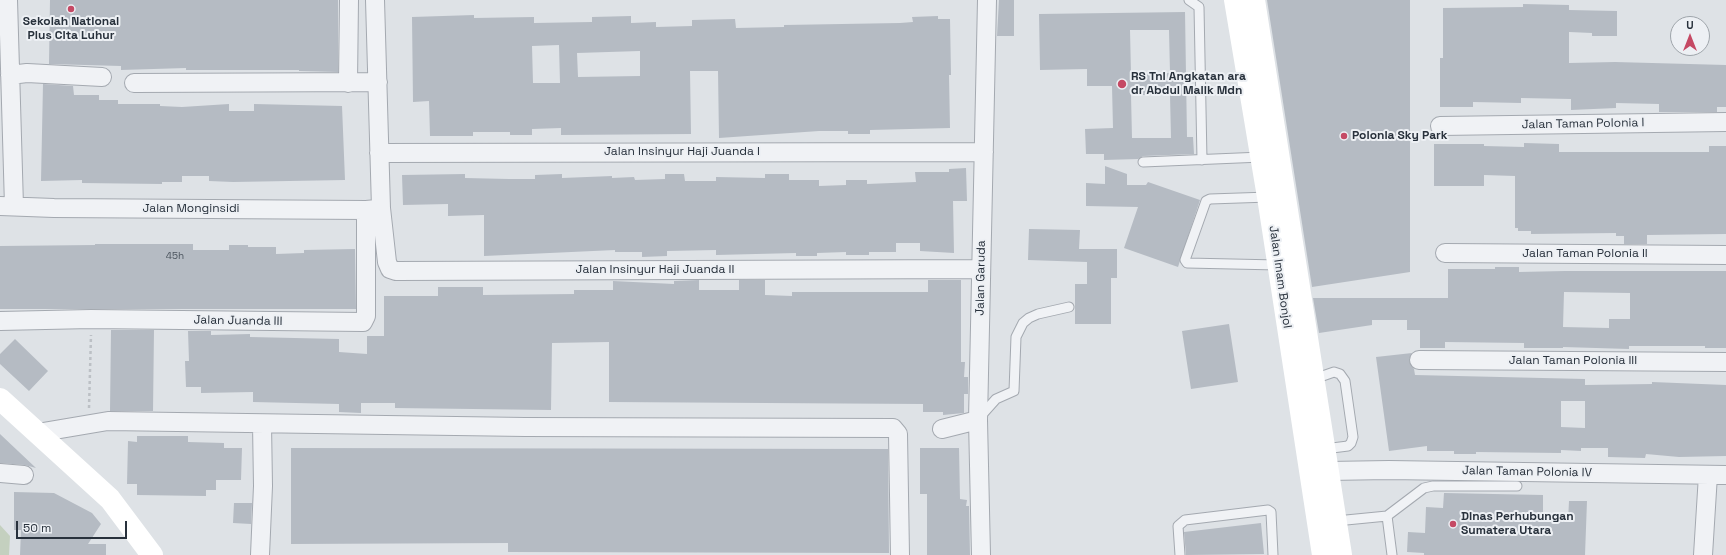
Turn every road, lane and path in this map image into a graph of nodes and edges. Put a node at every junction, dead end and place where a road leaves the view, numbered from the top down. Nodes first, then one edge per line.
1 (8, 0) edge
2 (349, 0) edge
3 (375, 0) edge
4 (987, 0) edge
5 (1189, 0) edge
6 (1236, 0) edge
7 (1254, 0) edge
8 (10, 75) junction
9 (102, 77) dead end
10 (378, 82) junction
11 (134, 83) dead end
12 (348, 83) junction
13 (1726, 122) edge
14 (1440, 126) dead end
15 (379, 152) junction
16 (984, 152) junction
17 (1270, 156) junction
18 (1202, 160) junction
19 (1143, 162) dead end
20 (1277, 197) junction
21 (7, 206) edge
22 (373, 209) junction
23 (1445, 253) dead end
24 (1726, 255) edge
25 (1278, 265) junction
26 (982, 269) junction
27 (1293, 306) junction
28 (1069, 307) dead end
29 (91, 318) junction
30 (0, 321) edge
31 (1419, 360) dead end
32 (1726, 362) edge
33 (1309, 392) junction
34 (0, 399) edge
35 (978, 420) junction
36 (89, 423) junction
37 (262, 424) junction
38 (942, 429) dead end
39 (37, 433) junction
40 (1324, 449) junction
41 (1328, 471) junction
42 (0, 473) edge
43 (24, 475) dead end
44 (1708, 475) junction
45 (1726, 475) edge
46 (1516, 486) dead end
47 (1387, 516) junction
48 (1336, 521) junction
49 (1326, 554) edge
50 (152, 555) edge
51 (260, 555) edge
52 (900, 555) edge
53 (981, 555) edge
54 (1180, 555) edge
55 (1272, 555) edge
56 (1392, 555) edge
57 (1703, 555) edge

1 - 8 street
2 - 12 street
3 - 10 street
4 - 16 street, Jalan Garuda
5 - 18 lane
6 - 17 main road, Jalan Imam Bonjol
7 - 17 main road, Jalan Imam Bonjol
8 - 9 street
8 - 21 street
10 - 12 street
10 - 15 street
11 - 12 street
13 - 14 street, Jalan Taman Polonia I
15 - 16 street, Jalan Insinyur Haji Juanda I
15 - 22 street
16 - 26 street, Jalan Garuda
17 - 18 lane
17 - 20 main road, Jalan Imam Bonjol
18 - 19 lane
20 - 25 main road, Jalan Imam Bonjol
20 - 25 lane
20 - 27 main road, Jalan Imam Bonjol
21 - 22 street, Jalan Monginsidi
22 - 26 street, Jalan Insinyur Haji Juanda II
22 - 29 street, Jalan Juanda III
23 - 24 street, Jalan Taman Polonia II
25 - 27 main road, Jalan Imam Bonjol
26 - 35 street, Jalan Garuda
27 - 33 main road, Jalan Imam Bonjol
28 - 35 lane
29 - 30 street, Jalan Juanda III
29 - 36 path
31 - 32 street, Jalan Taman Polonia III
33 - 40 main road, Jalan Imam Bonjol
33 - 40 lane
33 - 49 main road, Jalan Imam Bonjol
34 - 39 main road
35 - 38 street
35 - 53 street, Jalan Garuda
36 - 37 street
36 - 39 street
37 - 51 street
37 - 52 street
39 - 50 main road
40 - 41 main road, Jalan Imam Bonjol
41 - 44 street, Jalan Taman Polonia IV
41 - 48 main road, Jalan Imam Bonjol
42 - 43 street
44 - 45 street, Jalan Taman Polonia IV
44 - 57 street
46 - 47 lane
47 - 48 lane
47 - 56 lane
48 - 49 main road, Jalan Imam Bonjol
54 - 55 lane

